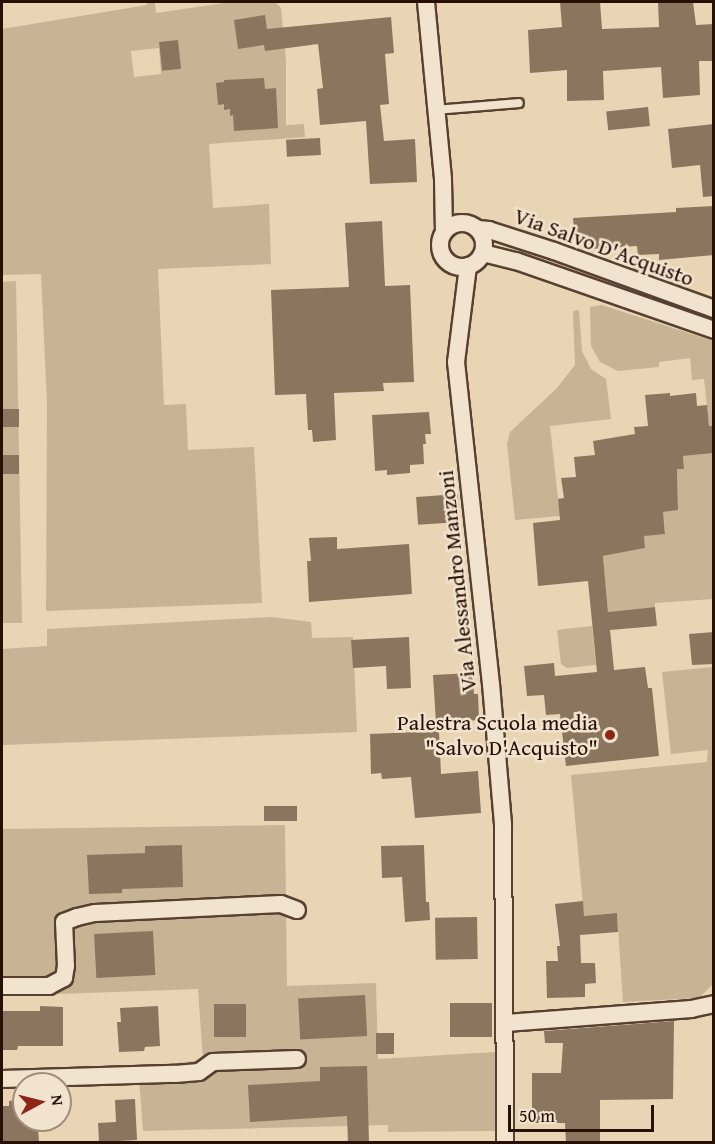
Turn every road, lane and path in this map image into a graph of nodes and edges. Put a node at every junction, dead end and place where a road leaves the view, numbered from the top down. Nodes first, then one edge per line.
1 (426, 2) edge
2 (519, 103) dead end
3 (436, 110) junction
4 (443, 180) junction
5 (471, 225) junction
6 (444, 230) junction
7 (483, 253) junction
8 (468, 266) junction
9 (714, 309) edge
10 (714, 330) edge
11 (297, 910) dead end
12 (2, 986) edge
13 (714, 1004) edge
14 (506, 1023) junction
15 (297, 1059) dead end
16 (2, 1079) edge
17 (505, 1143) edge

1 - 3 street
2 - 3 lane
3 - 4 street
4 - 5 street
4 - 6 street
5 - 6 street
5 - 7 street
5 - 9 street, Via Salvo D'Acquisto
6 - 8 street
7 - 8 street
7 - 10 street, Via Salvo D'Acquisto
8 - 14 street, Via Alessandro Manzoni
11 - 12 street
13 - 14 street
14 - 17 street, Via Alessandro Manzoni
15 - 16 street

